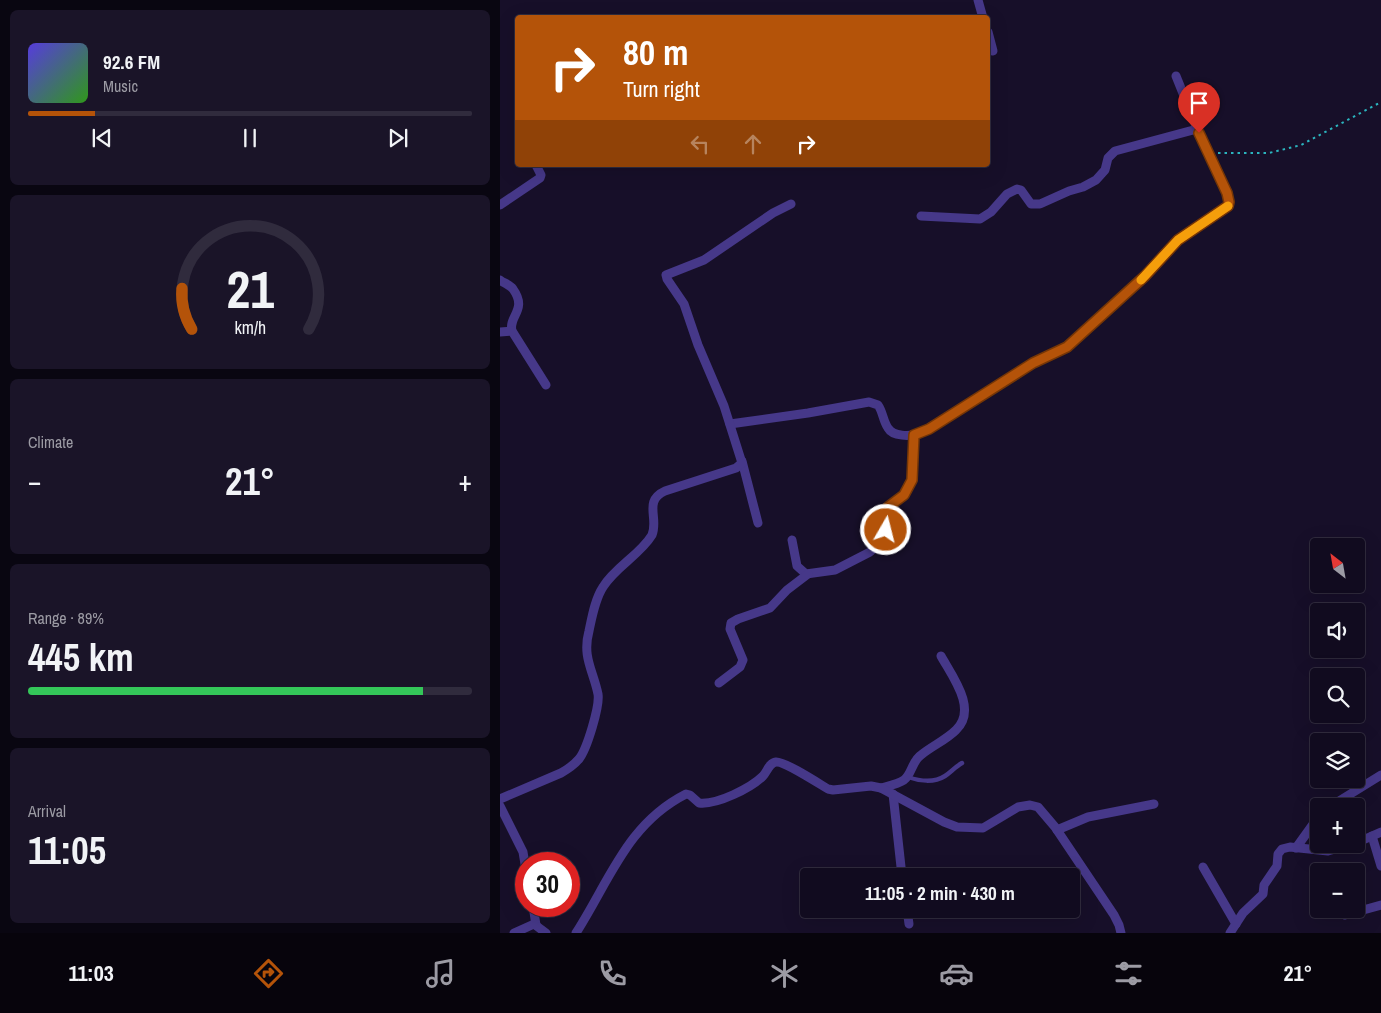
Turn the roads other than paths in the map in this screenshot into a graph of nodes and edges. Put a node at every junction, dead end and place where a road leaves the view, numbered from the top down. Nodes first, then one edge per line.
1 (978, 0) edge
2 (982, 15) edge
3 (990, 40) edge
4 (993, 51) dead end
5 (1176, 76) dead end
6 (1197, 129) junction
7 (537, 167) edge
8 (791, 204) dead end
9 (500, 205) edge
10 (921, 216) dead end
11 (500, 280) edge
12 (512, 331) junction
13 (500, 332) edge
14 (546, 386) dead end
15 (730, 424) junction
16 (914, 435) junction
17 (742, 461) junction
18 (758, 523) dead end
19 (792, 540) dead end
20 (808, 574) junction
21 (941, 656) dead end
22 (719, 683) dead end
23 (962, 763) dead end
24 (1381, 774) edge
25 (907, 777) junction
26 (882, 788) junction
27 (893, 794) junction
28 (1344, 798) edge
29 (500, 799) edge
30 (1154, 804) dead end
31 (500, 806) edge
32 (1310, 829) edge
33 (1057, 830) junction
34 (1377, 834) edge
35 (1365, 839) edge
36 (1296, 848) junction
37 (1310, 849) edge
38 (522, 852) edge
39 (1381, 866) edge
40 (1202, 867) dead end
41 (901, 868) edge
42 (1381, 906) edge
43 (1365, 910) edge
44 (535, 917) edge
45 (908, 918) edge
46 (909, 924) dead end
47 (1236, 924) junction
48 (536, 925) junction
49 (514, 933) edge
50 (546, 933) edge
51 (576, 933) edge
52 (1121, 933) edge
53 (1230, 933) edge

1 - 2 street
3 - 4 street
5 - 6 street
6 - 10 street
6 - 16 street
7 - 9 street
8 - 15 street
11 - 12 street
12 - 13 street
12 - 14 street
15 - 16 street
15 - 17 street
16 - 20 street
17 - 18 street
17 - 29 street
19 - 20 street
20 - 22 street
21 - 25 street
23 - 25 lane
24 - 28 street
25 - 26 street
26 - 27 street
26 - 51 street
27 - 33 street
27 - 41 street
30 - 33 street
31 - 38 street
32 - 36 street
33 - 52 street
34 - 35 street
34 - 39 street
36 - 37 street
36 - 47 street
40 - 47 street
42 - 43 street
44 - 48 street
45 - 46 street
47 - 53 street
48 - 49 street
48 - 50 street

